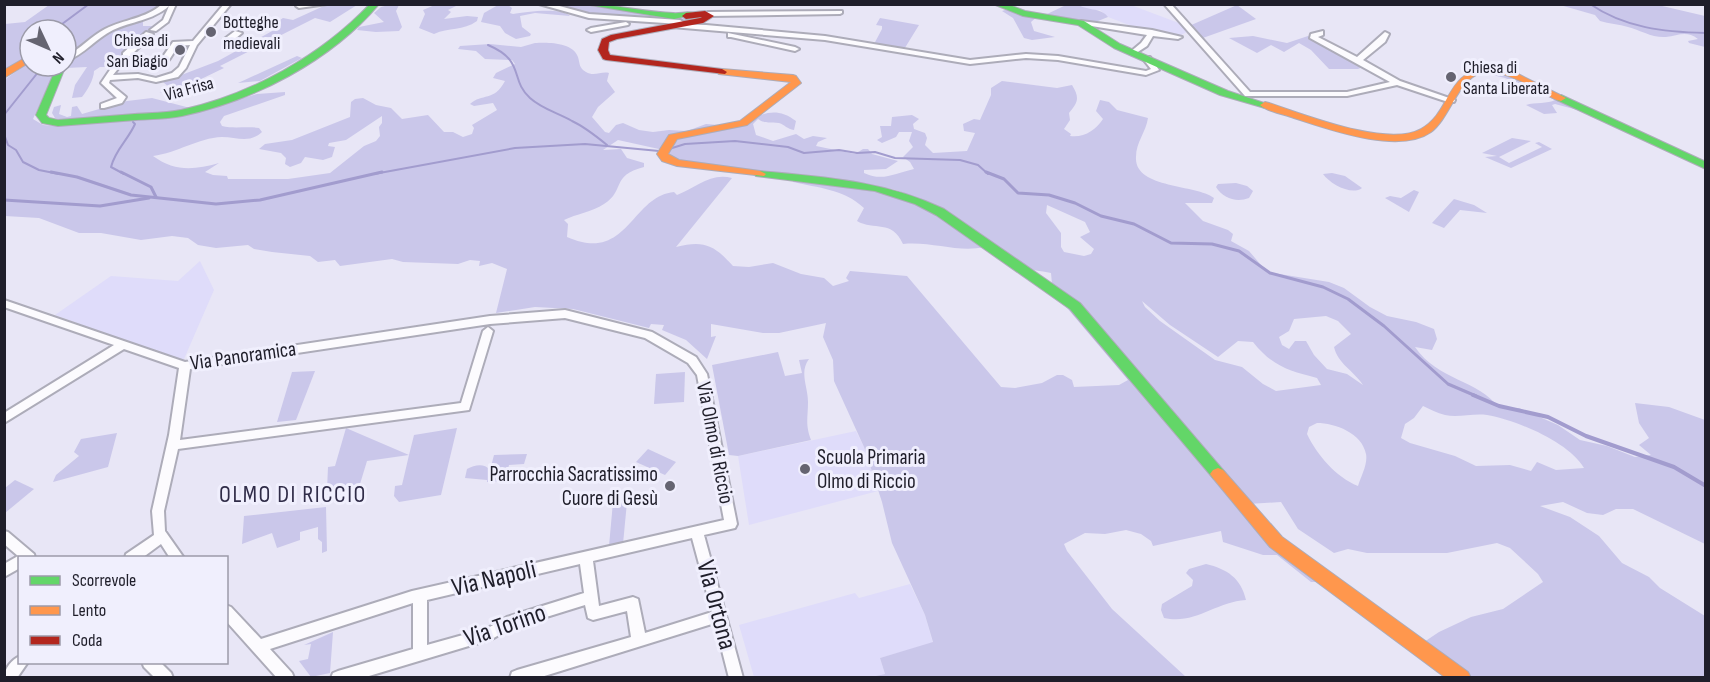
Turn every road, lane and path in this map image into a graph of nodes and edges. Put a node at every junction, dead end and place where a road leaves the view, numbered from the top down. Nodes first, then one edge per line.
1 (167, 4) edge
2 (173, 4) edge
3 (228, 4) edge
4 (375, 4) edge
5 (542, 4) edge
6 (997, 4) edge
7 (1167, 4) edge
8 (323, 5) edge
9 (597, 5) edge
10 (302, 6) edge
11 (840, 12) dead end
12 (699, 17) edge
13 (643, 21) junction
14 (1081, 23) junction
15 (591, 30) dead end
16 (1152, 32) junction
17 (238, 33) dead end
18 (1320, 33) dead end
19 (1385, 34) dead end
20 (1178, 37) dead end
21 (226, 42) dead end
22 (195, 44) junction
23 (795, 49) dead end
24 (1132, 52) junction
25 (78, 53) edge
26 (166, 58) dead end
27 (1147, 59) junction
28 (1358, 60) junction
29 (18, 66) edge
30 (4, 75) edge
31 (57, 78) edge
32 (107, 78) junction
33 (1397, 83) junction
34 (1247, 97) junction
35 (1451, 100) junction
36 (104, 106) dead end
37 (1706, 166) edge
38 (4, 303) edge
39 (489, 325) junction
40 (122, 345) junction
41 (185, 366) junction
42 (4, 419) edge
43 (173, 445) junction
44 (731, 524) joint
45 (697, 532) junction
46 (4, 536) edge
47 (162, 536) junction
48 (23, 556) edge
49 (134, 556) edge
50 (177, 556) edge
51 (586, 558) junction
52 (18, 562) edge
53 (4, 571) edge
54 (420, 595) junction
55 (591, 597) junction
56 (228, 613) edge
57 (718, 616) junction
58 (639, 641) junction
59 (260, 646) junction
60 (420, 654) junction
61 (20, 664) edge
62 (150, 664) edge
63 (362, 674) edge
64 (518, 677) edge
65 (8, 678) edge
66 (166, 678) edge
67 (287, 678) edge
68 (338, 678) edge
69 (736, 678) edge
70 (1462, 678) edge

1 - 25 street
2 - 32 street
3 - 22 street
4 - 31 street, Via Frisa
5 - 13 street
6 - 14 street
7 - 34 street
8 - 10 street
9 - 12 street
11 - 12 street
12 - 13 street
12 - 23 street
12 - 27 street
12 - 70 street
13 - 15 street
14 - 16 street
14 - 24 street
16 - 20 street
16 - 24 street
17 - 21 street
18 - 28 street
19 - 28 street
22 - 26 street
22 - 32 street
24 - 27 street
27 - 34 street
28 - 33 street
29 - 30 street
32 - 36 street
33 - 34 street
33 - 35 street
34 - 35 street
35 - 37 street
38 - 40 street, Via Panoramica
39 - 41 street, Via Panoramica
39 - 43 street
39 - 44 street, Via Olmo di Riccio
40 - 41 street, Via Panoramica
40 - 42 street
41 - 43 street
43 - 47 street
44 - 45 street, Via Napoli
45 - 51 street, Via Napoli
45 - 57 street, Via Ortona
46 - 48 street
47 - 49 street
47 - 50 street
51 - 54 street, Via Napoli
51 - 55 street
52 - 53 street
54 - 59 street, Via Napoli
54 - 60 street
55 - 58 street
55 - 60 street, Via Torino
56 - 59 street
57 - 58 street
57 - 69 street, Via Ortona
58 - 64 street
59 - 67 street
60 - 63 street, Via Torino
61 - 65 street
62 - 66 street
63 - 68 street, Via Torino

